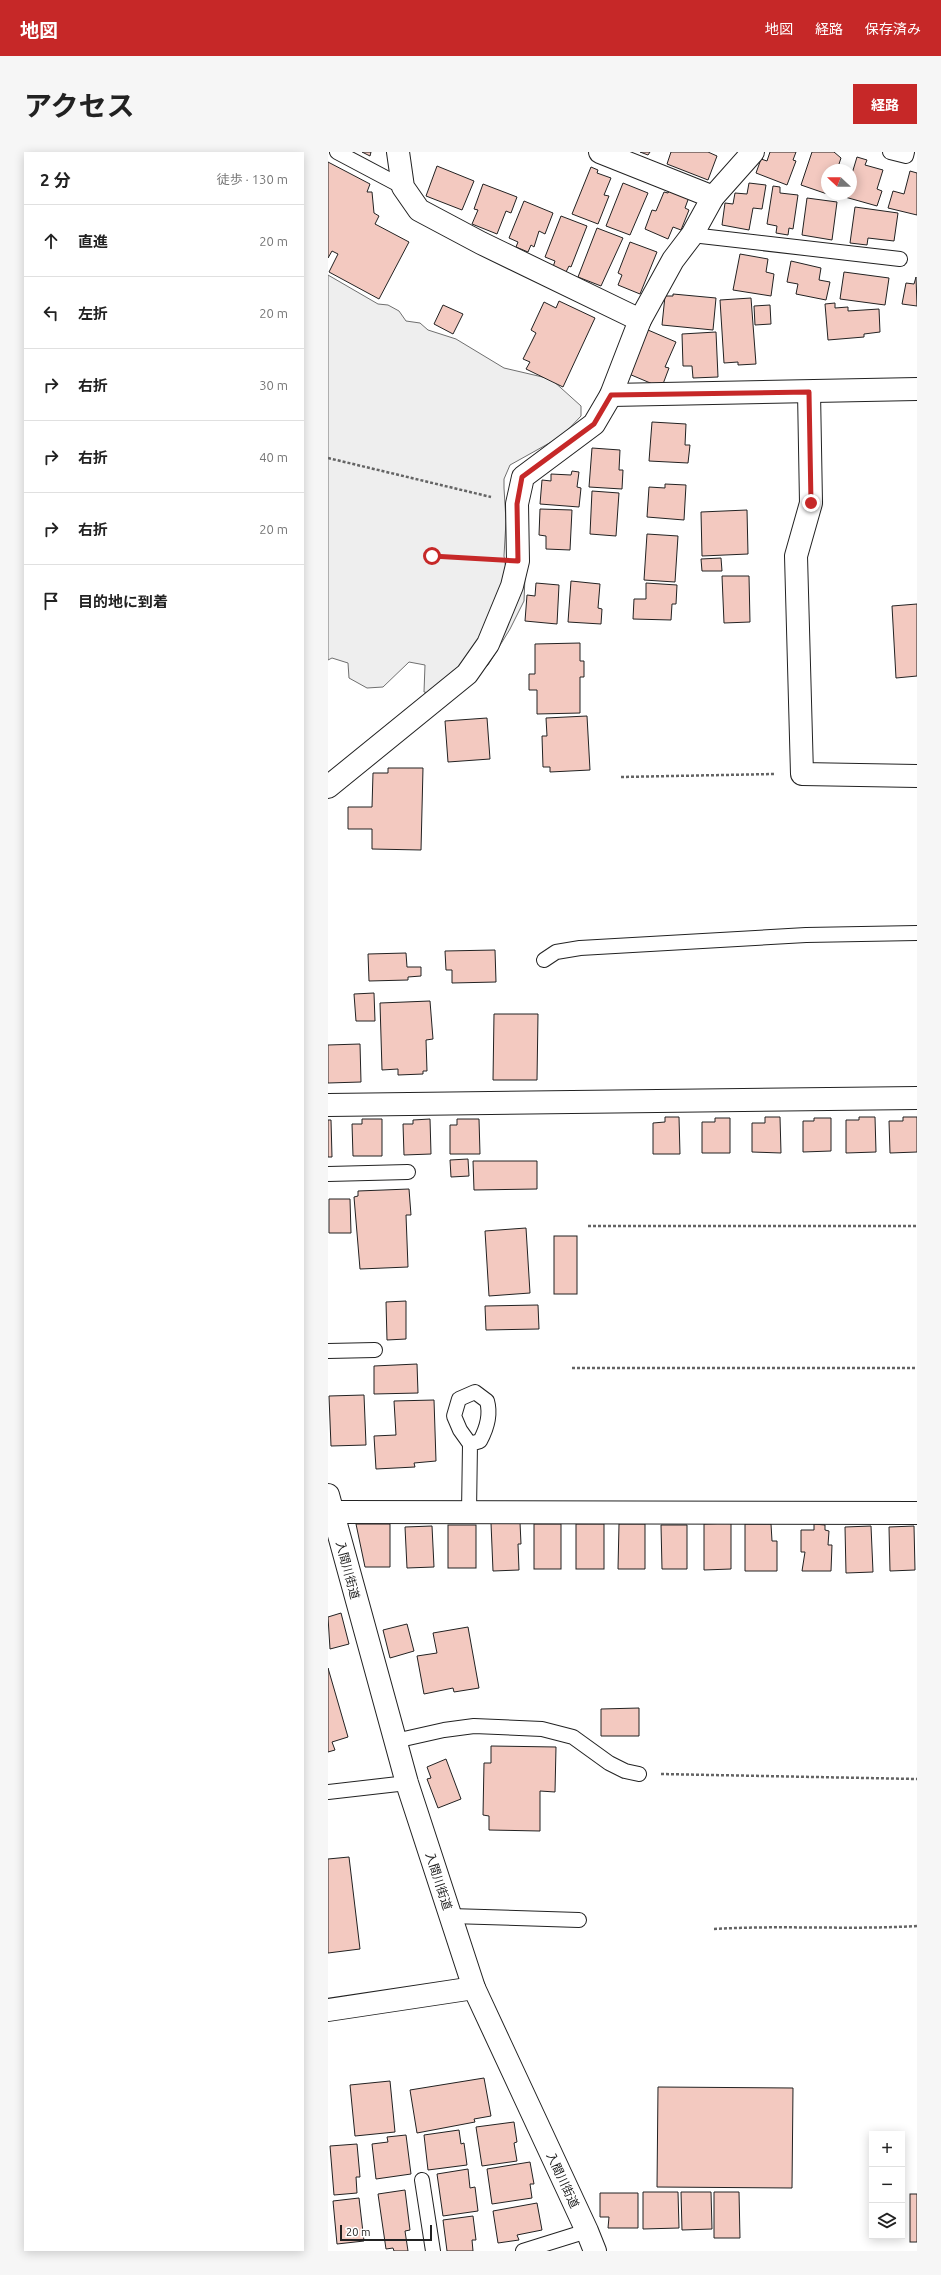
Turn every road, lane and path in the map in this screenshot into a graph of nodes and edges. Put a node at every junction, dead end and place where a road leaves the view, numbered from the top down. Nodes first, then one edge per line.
1 (337, 152) edge
2 (398, 152) edge
3 (600, 152) edge
4 (753, 152) edge
5 (890, 152) edge
6 (907, 152) edge
7 (403, 187) junction
8 (713, 197) junction
9 (692, 235) junction
10 (900, 259) dead end
11 (640, 320) junction
12 (917, 389) edge
13 (809, 392) junction
14 (611, 395) junction
15 (328, 458) edge
16 (517, 504) junction
17 (432, 556) dead end
18 (518, 561) junction
19 (802, 774) junction
20 (917, 776) edge
21 (621, 777) dead end
22 (328, 787) edge
23 (917, 932) edge
24 (544, 960) dead end
25 (917, 1098) edge
26 (328, 1105) edge
27 (408, 1172) dead end
28 (328, 1174) edge
29 (588, 1226) dead end
30 (917, 1226) edge
31 (375, 1350) dead end
32 (328, 1351) edge
33 (572, 1368) dead end
34 (917, 1368) edge
35 (470, 1444) dead end
36 (330, 1503) edge
37 (469, 1512) junction
38 (917, 1513) edge
39 (395, 1741) junction
40 (639, 1774) joint
41 (917, 1779) edge
42 (407, 1783) junction
43 (328, 1792) edge
44 (450, 1916) junction
45 (579, 1920) dead end
46 (917, 1926) edge
47 (714, 1929) dead end
48 (474, 1988) junction
49 (328, 2010) edge
50 (422, 2180) dead end
51 (591, 2241) edge
52 (433, 2251) edge
53 (523, 2251) edge

1 - 7 lane
2 - 7 street
3 - 8 street
4 - 8 street
5 - 6 lane
7 - 11 street
8 - 9 street
9 - 10 lane
9 - 11 street
11 - 14 street
12 - 13 street
13 - 14 street
13 - 19 street
14 - 16 street
15 - 16 path
16 - 18 street
17 - 18 path
18 - 22 street
19 - 20 street
19 - 21 path
23 - 24 lane
25 - 26 street
27 - 28 lane
29 - 30 path
31 - 32 lane
33 - 34 path
35 - 37 lane
36 - 37 street
36 - 39 street, 入間川街道
37 - 38 street
39 - 40 lane
39 - 42 street, 入間川街道
40 - 41 path
42 - 43 lane
42 - 44 street, 入間川街道
44 - 45 lane
44 - 48 street, 入間川街道
46 - 47 path
48 - 49 street
48 - 51 street, 入間川街道
50 - 52 lane
51 - 53 lane

